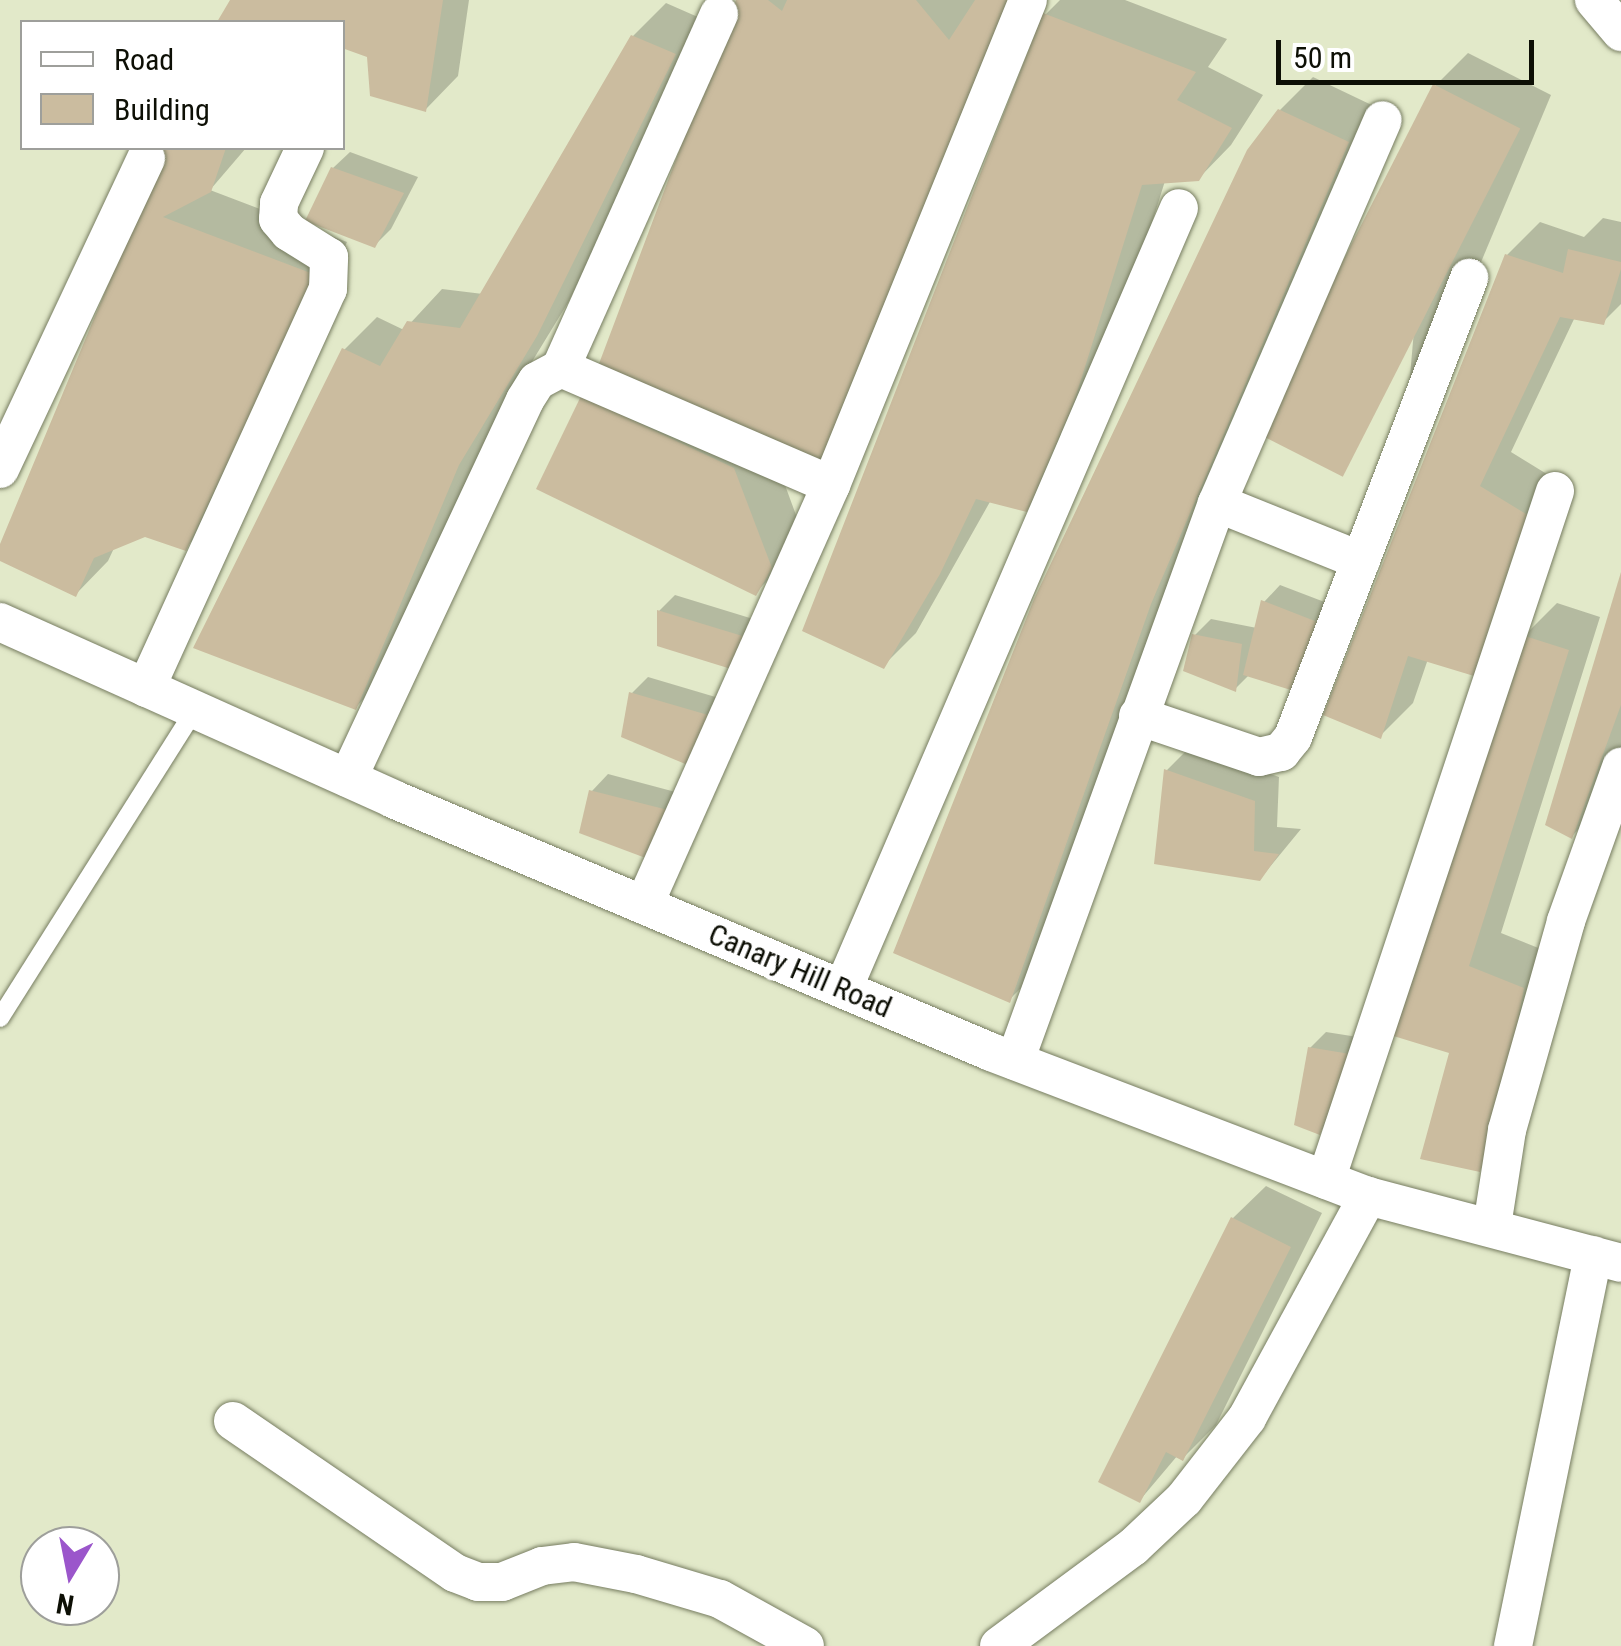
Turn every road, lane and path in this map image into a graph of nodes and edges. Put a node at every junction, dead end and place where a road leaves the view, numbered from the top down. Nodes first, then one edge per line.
1 (1028, 0) edge
2 (1594, 0) edge
3 (719, 14) dead end
4 (1621, 32) edge
5 (1384, 120) dead end
6 (304, 150) edge
7 (146, 160) dead end
8 (1179, 208) dead end
9 (1469, 278) dead end
10 (561, 368) junction
11 (0, 469) edge
12 (831, 485) junction
13 (1554, 491) dead end
14 (1217, 503) junction
15 (1361, 561) junction
16 (0, 622) edge
17 (146, 688) junction
18 (194, 710) junction
19 (1138, 716) junction
20 (1621, 768) edge
21 (348, 778) junction
22 (644, 905) junction
23 (843, 990) junction
24 (0, 1018) edge
25 (1015, 1061) junction
26 (1326, 1180) junction
27 (1368, 1196) junction
28 (1492, 1226) junction
29 (1607, 1259) edge
30 (233, 1421) dead end
31 (804, 1646) edge
32 (998, 1646) edge
33 (1513, 1646) edge

1 - 12 street
2 - 4 street
3 - 10 street
5 - 14 street
6 - 17 street
7 - 11 street
8 - 23 street
9 - 15 street
10 - 12 street
10 - 21 street
12 - 22 street
13 - 26 street
14 - 15 street
14 - 19 street
15 - 19 street
16 - 17 street, Canary Hill Road
17 - 18 street, Canary Hill Road
18 - 21 street, Canary Hill Road
18 - 24 lane
19 - 25 street
20 - 28 street
21 - 22 street, Canary Hill Road
22 - 23 street, Canary Hill Road
23 - 25 street, Canary Hill Road
25 - 26 street, Canary Hill Road
26 - 27 street, Canary Hill Road
27 - 28 street, Canary Hill Road
27 - 32 street
28 - 29 street, Canary Hill Road
29 - 33 street
30 - 31 street

